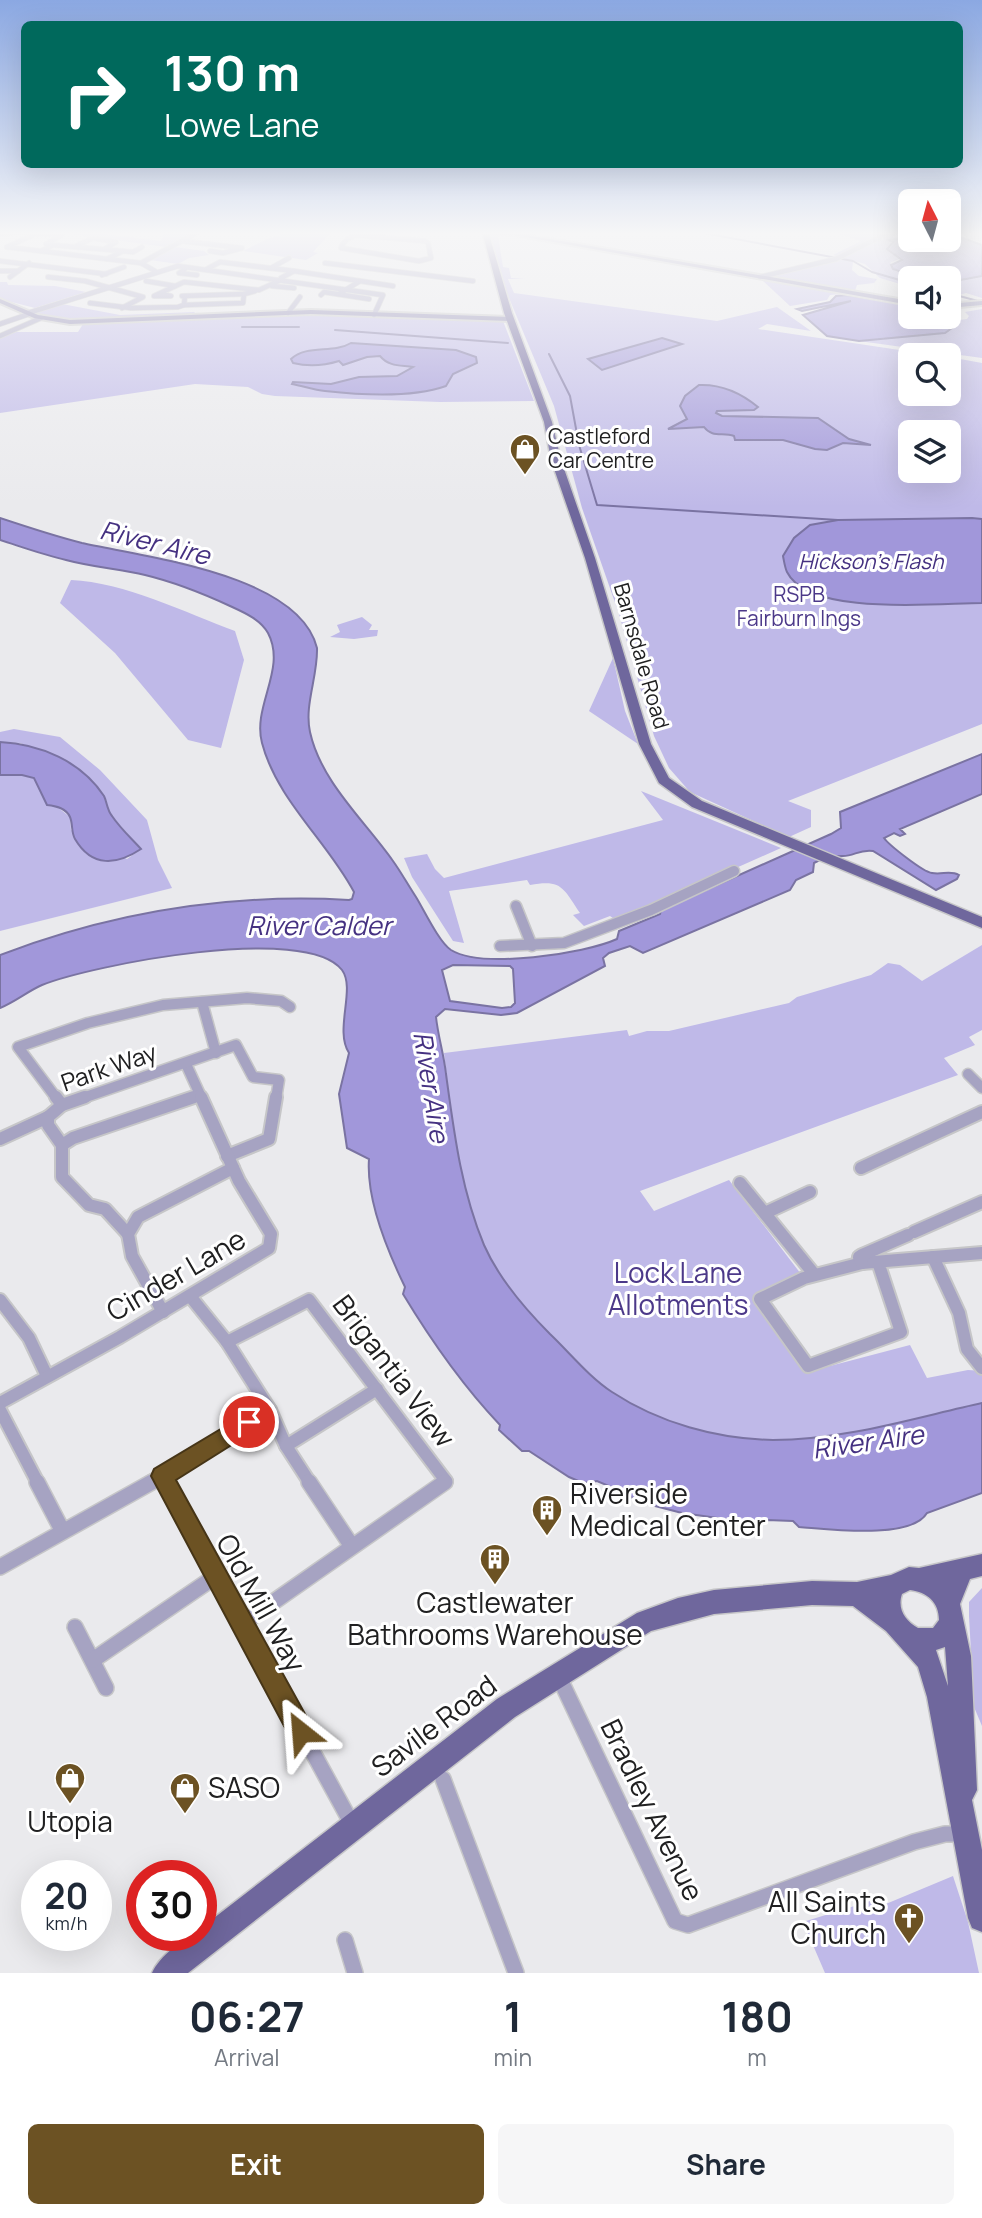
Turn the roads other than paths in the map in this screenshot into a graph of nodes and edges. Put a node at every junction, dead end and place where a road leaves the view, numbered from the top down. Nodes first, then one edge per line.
1 (29, 323) edge
2 (512, 323) edge
3 (0, 336) edge
4 (734, 871) dead end
5 (516, 906) dead end
6 (982, 923) edge
7 (500, 946) dead end
8 (532, 946) junction
9 (202, 1002) junction
10 (290, 1007) dead end
11 (216, 1053) junction
12 (186, 1064) junction
13 (968, 1074) dead end
14 (982, 1088) edge
15 (200, 1095) junction
16 (62, 1105) junction
17 (982, 1112) edge
18 (48, 1117) junction
19 (0, 1139) edge
20 (62, 1145) junction
21 (227, 1156) junction
22 (233, 1168) junction
23 (861, 1168) dead end
24 (740, 1183) dead end
25 (810, 1192) dead end
26 (982, 1202) edge
27 (765, 1213) junction
28 (128, 1234) junction
29 (982, 1253) edge
30 (933, 1257) junction
31 (878, 1262) junction
32 (862, 1263) junction
33 (814, 1274) junction
34 (190, 1296) junction
35 (0, 1300) edge
36 (163, 1312) junction
37 (227, 1342) junction
38 (982, 1368) edge
39 (47, 1376) junction
40 (377, 1389) junction
41 (0, 1403) edge
42 (270, 1409) junction
43 (0, 1410) edge
44 (285, 1447) junction
45 (162, 1476) junction
46 (62, 1530) junction
47 (351, 1545) junction
48 (0, 1567) edge
49 (972, 1567) edge
50 (216, 1576) junction
51 (920, 1578) junction
52 (893, 1586) junction
53 (857, 1594) junction
54 (950, 1614) junction
55 (242, 1623) junction
56 (75, 1627) dead end
57 (900, 1629) junction
58 (93, 1660) junction
59 (557, 1674) junction
60 (106, 1688) dead end
61 (443, 1779) dead end
62 (354, 1828) junction
63 (965, 1834) junction
64 (982, 1918) edge
65 (345, 1940) dead end
66 (166, 1973) edge
67 (355, 1973) edge
68 (516, 1973) edge

1 - 3 street
2 - 6 main road, Barnsdale Road
4 - 8 street
5 - 8 street
7 - 8 street
9 - 10 street
9 - 11 street
9 - 16 street
11 - 12 street, Park Way
11 - 21 street, Park Way
12 - 15 street, Cinder Lane
12 - 16 street, Park Way
13 - 14 street
15 - 20 street
15 - 21 street, Cinder Lane
16 - 18 street, Park Way
17 - 23 street
18 - 19 street, Park Way
18 - 20 street, Park Way
20 - 28 street
21 - 22 street, Cinder Lane
22 - 28 street
22 - 34 street, Cinder Lane
24 - 27 street
25 - 27 street
26 - 32 street
27 - 33 street
28 - 36 street
29 - 30 street
30 - 31 street
30 - 38 street
31 - 32 street
31 - 33 street
32 - 33 street
34 - 36 street, Cinder Lane
34 - 37 street
35 - 39 street
36 - 39 street, Cinder Lane
37 - 40 street, Brigantia View
37 - 42 street
39 - 41 street, Cinder Lane
40 - 44 street
40 - 47 street, Brigantia View
42 - 44 street
42 - 45 street
43 - 46 street
44 - 47 street
45 - 46 street
45 - 50 street, Old Mill Way
46 - 48 street
47 - 55 street, Brigantia View
49 - 51 main road
49 - 54 main road
50 - 55 street, Old Mill Way
50 - 58 street
51 - 52 main road
51 - 54 main road
52 - 53 main road, Savile Road
52 - 57 main road
53 - 57 main road
53 - 59 main road, Savile Road
54 - 57 main road
54 - 63 main road
55 - 62 street, Old Mill Way
56 - 58 street
57 - 63 main road
58 - 60 street
59 - 62 main road, Savile Road
59 - 63 street, Bradley Avenue
61 - 68 street
62 - 66 main road, Savile Road
63 - 64 main road
65 - 67 street

